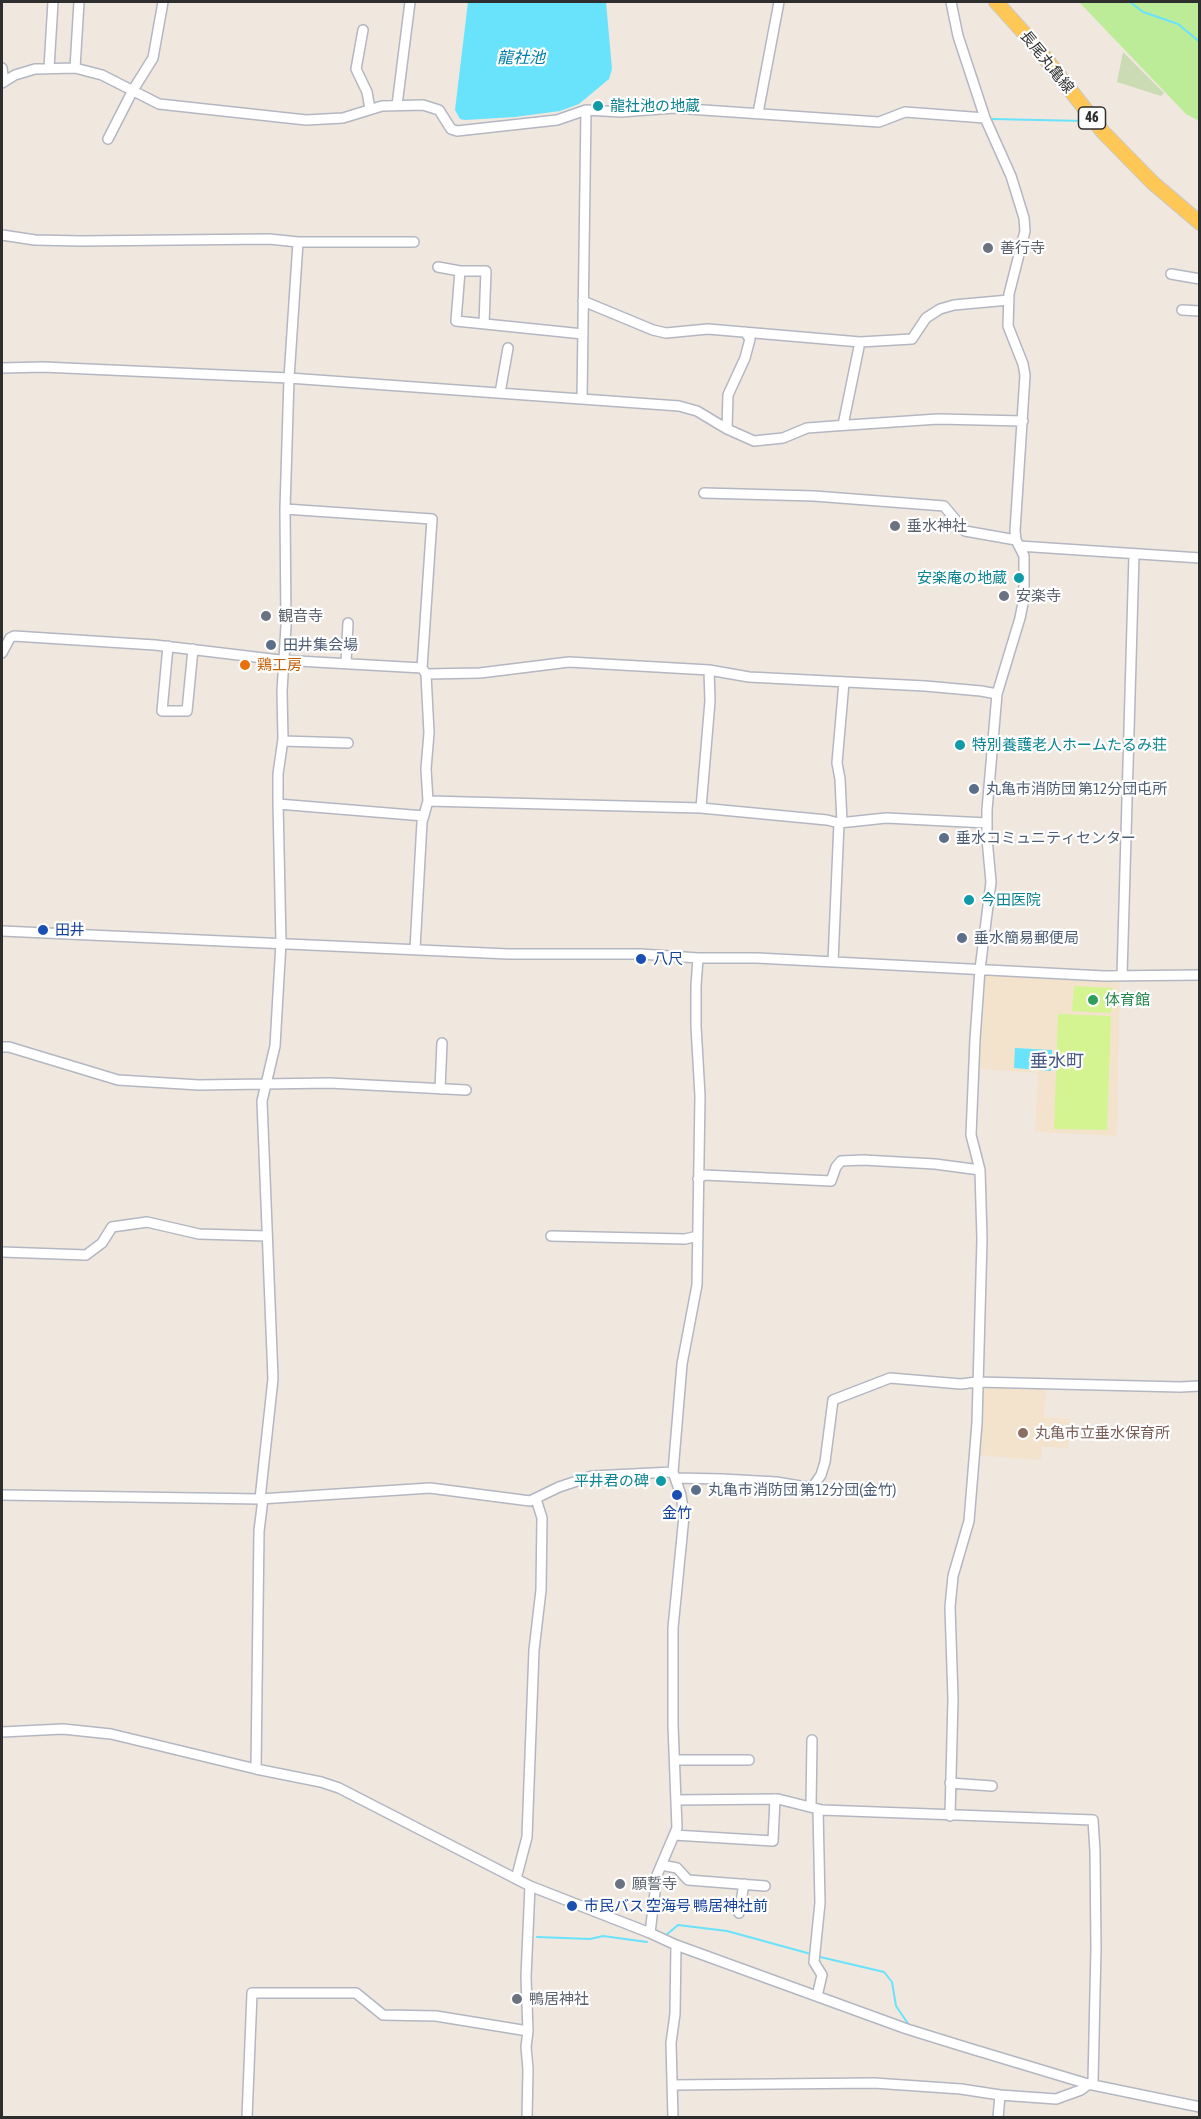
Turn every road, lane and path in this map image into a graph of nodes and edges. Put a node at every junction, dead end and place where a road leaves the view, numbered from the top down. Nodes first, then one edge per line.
1 (53, 2) edge
2 (79, 2) edge
3 (163, 2) edge
4 (410, 2) edge
5 (779, 2) edge
6 (951, 2) edge
7 (996, 2) edge
8 (363, 30) dead end
9 (2, 68) edge
10 (49, 68) junction
11 (75, 68) junction
12 (3, 82) edge
13 (133, 90) junction
14 (397, 105) junction
15 (370, 110) junction
16 (586, 111) junction
17 (758, 113) junction
18 (985, 118) junction
19 (108, 139) dead end
20 (1200, 223) edge
21 (2, 235) edge
22 (298, 242) junction
23 (414, 242) dead end
24 (438, 267) dead end
25 (460, 271) junction
26 (1171, 274) dead end
27 (1200, 279) edge
28 (1009, 300) junction
29 (584, 301) junction
30 (1182, 310) dead end
31 (1200, 311) edge
32 (484, 324) junction
33 (745, 332) junction
34 (583, 334) junction
35 (860, 342) junction
36 (508, 348) dead end
37 (2, 368) edge
38 (289, 378) junction
39 (500, 393) junction
40 (582, 399) junction
41 (1023, 421) junction
42 (843, 425) junction
43 (727, 429) junction
44 (704, 493) dead end
45 (285, 509) junction
46 (1017, 543) junction
47 (1134, 555) junction
48 (1200, 558) edge
49 (348, 623) dead end
50 (168, 646) junction
51 (193, 649) junction
52 (2, 653) edge
53 (285, 660) junction
54 (346, 663) junction
55 (709, 670) junction
56 (424, 671) junction
57 (844, 682) junction
58 (997, 694) junction
59 (283, 741) junction
60 (348, 744) dead end
61 (428, 801) junction
62 (278, 804) junction
63 (701, 808) junction
64 (424, 816) junction
65 (840, 823) junction
66 (987, 823) junction
67 (2, 932) edge
68 (281, 943) junction
69 (415, 949) junction
70 (698, 958) junction
71 (833, 962) junction
72 (980, 969) junction
73 (1200, 975) edge
74 (1122, 976) junction
75 (442, 1043) dead end
76 (2, 1047) edge
77 (265, 1083) junction
78 (440, 1089) junction
79 (466, 1090) dead end
80 (980, 1170) junction
81 (698, 1179) junction
82 (267, 1236) junction
83 (551, 1236) dead end
84 (698, 1236) junction
85 (2, 1252) edge
86 (977, 1382) junction
87 (1200, 1386) edge
88 (674, 1475) junction
89 (2, 1495) edge
90 (262, 1499) junction
91 (536, 1499) junction
92 (2, 1732) edge
93 (813, 1740) dead end
94 (675, 1760) junction
95 (749, 1760) dead end
96 (256, 1769) junction
97 (950, 1783) junction
98 (992, 1786) dead end
99 (775, 1799) junction
100 (676, 1800) junction
101 (814, 1808) junction
102 (950, 1816) junction
103 (674, 1835) junction
104 (661, 1865) junction
105 (516, 1879) junction
106 (744, 1884) junction
107 (530, 1886) junction
108 (765, 1886) dead end
109 (739, 1913) dead end
110 (650, 1933) junction
111 (676, 1946) junction
112 (817, 1996) junction
113 (528, 2031) junction
114 (1090, 2083) junction
115 (672, 2085) junction
116 (1000, 2095) junction
117 (1200, 2108) edge
118 (247, 2118) edge
119 (527, 2118) edge
120 (673, 2118) edge
121 (998, 2118) edge

1 - 10 street
2 - 11 street
3 - 13 street
4 - 14 street
5 - 17 street
6 - 18 street
7 - 20 main road, 長尾丸亀線 / 46
8 - 15 street
9 - 12 street
10 - 11 street
10 - 12 street
11 - 13 street
13 - 15 street
13 - 19 street
14 - 15 street
14 - 16 street
16 - 17 street
16 - 29 street
17 - 18 street
18 - 28 street
21 - 22 street
22 - 23 street
22 - 38 street
24 - 25 street
25 - 32 street
25 - 32 street
26 - 27 street
28 - 35 street
28 - 41 street
29 - 33 street
29 - 34 street
30 - 31 street
32 - 34 street
33 - 35 street
33 - 43 street
34 - 40 street
35 - 42 street
36 - 39 street
37 - 38 street
38 - 39 street
38 - 45 street
39 - 40 street
40 - 43 street
41 - 42 street
41 - 46 street
42 - 43 street
44 - 46 street
45 - 53 street
45 - 56 street
46 - 47 street
46 - 58 street
47 - 48 street
47 - 74 street
49 - 54 street
50 - 51 street
50 - 51 street
50 - 52 street
51 - 53 street
53 - 54 street
53 - 59 street
54 - 56 street
55 - 56 street
55 - 57 street
55 - 63 street
56 - 61 street
57 - 58 street
57 - 65 street
58 - 66 street
59 - 60 street
59 - 62 street
61 - 63 street
61 - 64 street
62 - 64 street
62 - 68 street
63 - 65 street
64 - 69 street
65 - 66 street
65 - 71 street
66 - 72 street
67 - 68 street
68 - 69 street
68 - 77 street
69 - 70 street
70 - 71 street
70 - 81 street
71 - 72 street
72 - 74 street
72 - 80 street
73 - 74 street
75 - 78 street
76 - 77 street
77 - 78 street
77 - 82 street
78 - 79 street
80 - 81 street
80 - 86 street
81 - 84 street
82 - 85 street
82 - 90 street
83 - 84 street
84 - 88 street
86 - 87 street
86 - 88 street
86 - 97 street
88 - 91 street
88 - 94 street
89 - 90 street
90 - 91 street
90 - 96 street
91 - 105 street
92 - 96 street
93 - 101 street
94 - 95 street
94 - 100 street
96 - 105 street
97 - 98 street
97 - 102 street
99 - 100 street
99 - 101 street
99 - 103 street
100 - 103 street
101 - 102 street
101 - 112 street
102 - 114 street
103 - 104 street
104 - 106 street
104 - 110 street
105 - 107 street
106 - 108 street
106 - 109 street
107 - 110 street
107 - 113 street
110 - 111 street
111 - 112 street
111 - 115 street
112 - 114 street
113 - 118 street
113 - 119 street
114 - 116 street
114 - 117 street
115 - 116 street
115 - 120 street
116 - 121 street

